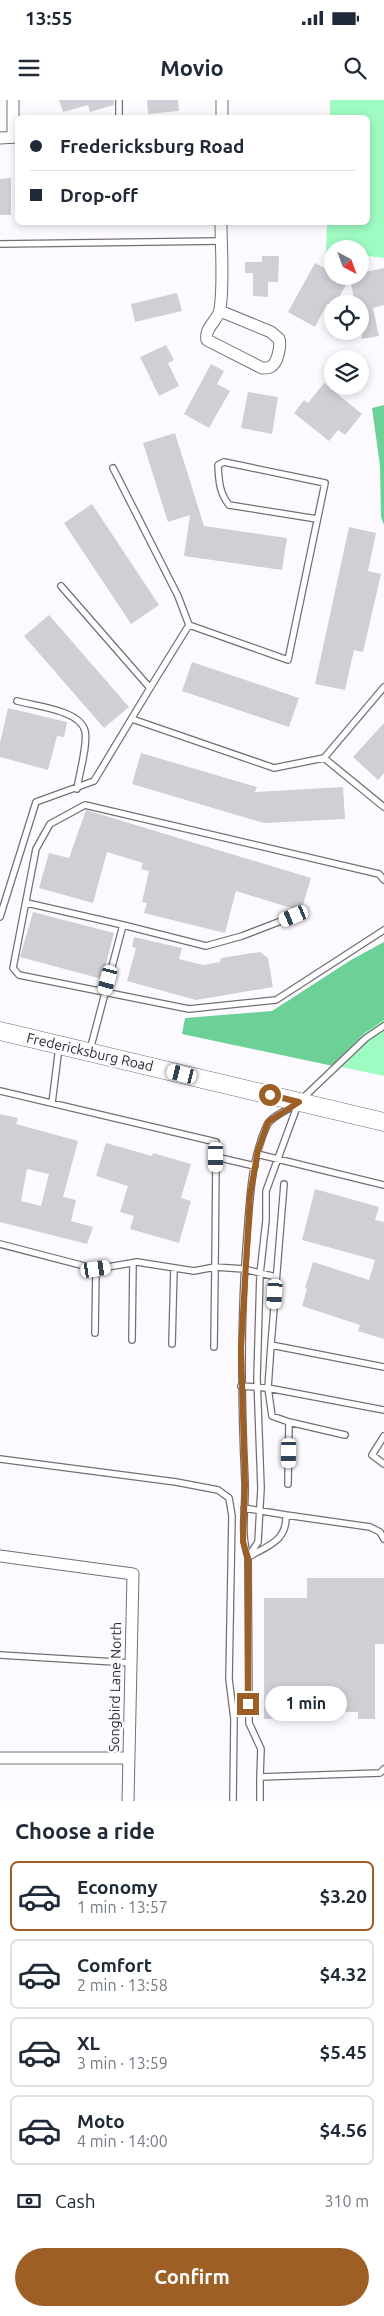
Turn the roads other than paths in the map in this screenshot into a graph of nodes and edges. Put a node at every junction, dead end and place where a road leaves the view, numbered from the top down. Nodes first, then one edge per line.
1 (14, 100) edge
2 (119, 100) edge
3 (222, 100) edge
4 (119, 115) edge
5 (222, 115) edge
6 (15, 137) edge
7 (0, 138) edge
8 (221, 225) edge
9 (221, 241) junction
10 (0, 244) edge
11 (220, 311) junction
12 (113, 468) dead end
13 (317, 520) junction
14 (61, 586) dead end
15 (189, 626) junction
16 (384, 687) edge
17 (150, 688) junction
18 (17, 701) dead end
19 (132, 719) junction
20 (324, 758) junction
21 (77, 789) junction
22 (384, 807) edge
23 (384, 880) edge
24 (26, 903) junction
25 (294, 916) dead end
26 (0, 917) edge
27 (123, 925) junction
28 (384, 930) edge
29 (105, 993) junction
30 (384, 1026) edge
31 (0, 1031) edge
32 (59, 1044) junction
33 (89, 1052) junction
34 (0, 1091) edge
35 (299, 1102) junction
36 (52, 1103) junction
37 (384, 1122) edge
38 (257, 1154) junction
39 (216, 1157) junction
40 (276, 1158) junction
41 (255, 1166) junction
42 (284, 1184) dead end
43 (384, 1185) edge
44 (0, 1244) edge
45 (133, 1263) junction
46 (215, 1267) junction
47 (174, 1268) junction
48 (96, 1269) junction
49 (244, 1269) junction
50 (260, 1274) junction
51 (276, 1277) junction
52 (95, 1333) dead end
53 (132, 1340) dead end
54 (172, 1344) dead end
55 (271, 1345) junction
56 (214, 1347) dead end
57 (384, 1367) edge
58 (241, 1386) junction
59 (257, 1387) junction
60 (268, 1388) junction
61 (384, 1410) edge
62 (289, 1422) junction
63 (345, 1435) dead end
64 (384, 1436) edge
65 (0, 1459) edge
66 (384, 1464) edge
67 (288, 1484) dead end
68 (244, 1508) junction
69 (260, 1510) junction
70 (286, 1515) junction
71 (384, 1539) edge
72 (0, 1556) edge
73 (248, 1558) junction
74 (0, 1654) edge
75 (131, 1663) junction
76 (0, 1758) edge
77 (129, 1758) junction
78 (382, 1771) edge
79 (260, 1777) junction
80 (384, 1779) edge
81 (128, 1801) edge
82 (233, 1801) edge
83 (260, 1801) edge

1 - 6 street
2 - 4 lane
3 - 5 street
6 - 7 street
8 - 9 street
9 - 10 lane
9 - 11 street
11 - 11 street
12 - 15 lane
13 - 13 lane
13 - 15 lane
14 - 17 lane
15 - 17 lane
16 - 20 lane
17 - 19 lane
18 - 21 lane
19 - 20 lane
19 - 21 lane
20 - 22 lane
21 - 26 lane
23 - 24 lane
24 - 27 lane
24 - 29 lane
25 - 27 lane
27 - 29 lane
28 - 29 lane
29 - 33 lane
30 - 35 lane
31 - 32 main road, Fredericksburg Road
32 - 33 main road, Fredericksburg Road
32 - 36 lane
33 - 35 main road, Fredericksburg Road
34 - 36 lane
35 - 37 main road, Fredericksburg Road
35 - 38 lane
35 - 40 lane
36 - 39 lane
38 - 40 lane
38 - 41 lane
39 - 41 lane
39 - 46 lane
40 - 43 lane
40 - 50 lane
41 - 49 lane
42 - 51 lane
44 - 48 lane
45 - 47 lane
45 - 48 lane
45 - 53 lane
46 - 47 lane
46 - 49 lane
46 - 56 lane
47 - 54 lane
48 - 52 lane
49 - 50 lane
49 - 58 lane
50 - 51 lane
50 - 59 lane
51 - 55 lane
55 - 57 lane
55 - 60 lane
58 - 59 lane
58 - 68 lane
59 - 60 lane
59 - 69 lane
60 - 61 lane
60 - 62 lane
62 - 63 lane
62 - 67 lane
64 - 66 lane
65 - 82 lane
68 - 69 lane
68 - 73 lane
69 - 70 lane
69 - 73 lane
70 - 71 lane
70 - 73 lane
72 - 75 street, Songbird Lane North
73 - 79 lane
74 - 75 lane
75 - 77 street, Songbird Lane North
76 - 77 street
77 - 81 street, Songbird Lane North
78 - 79 lane
78 - 80 lane
79 - 83 lane

